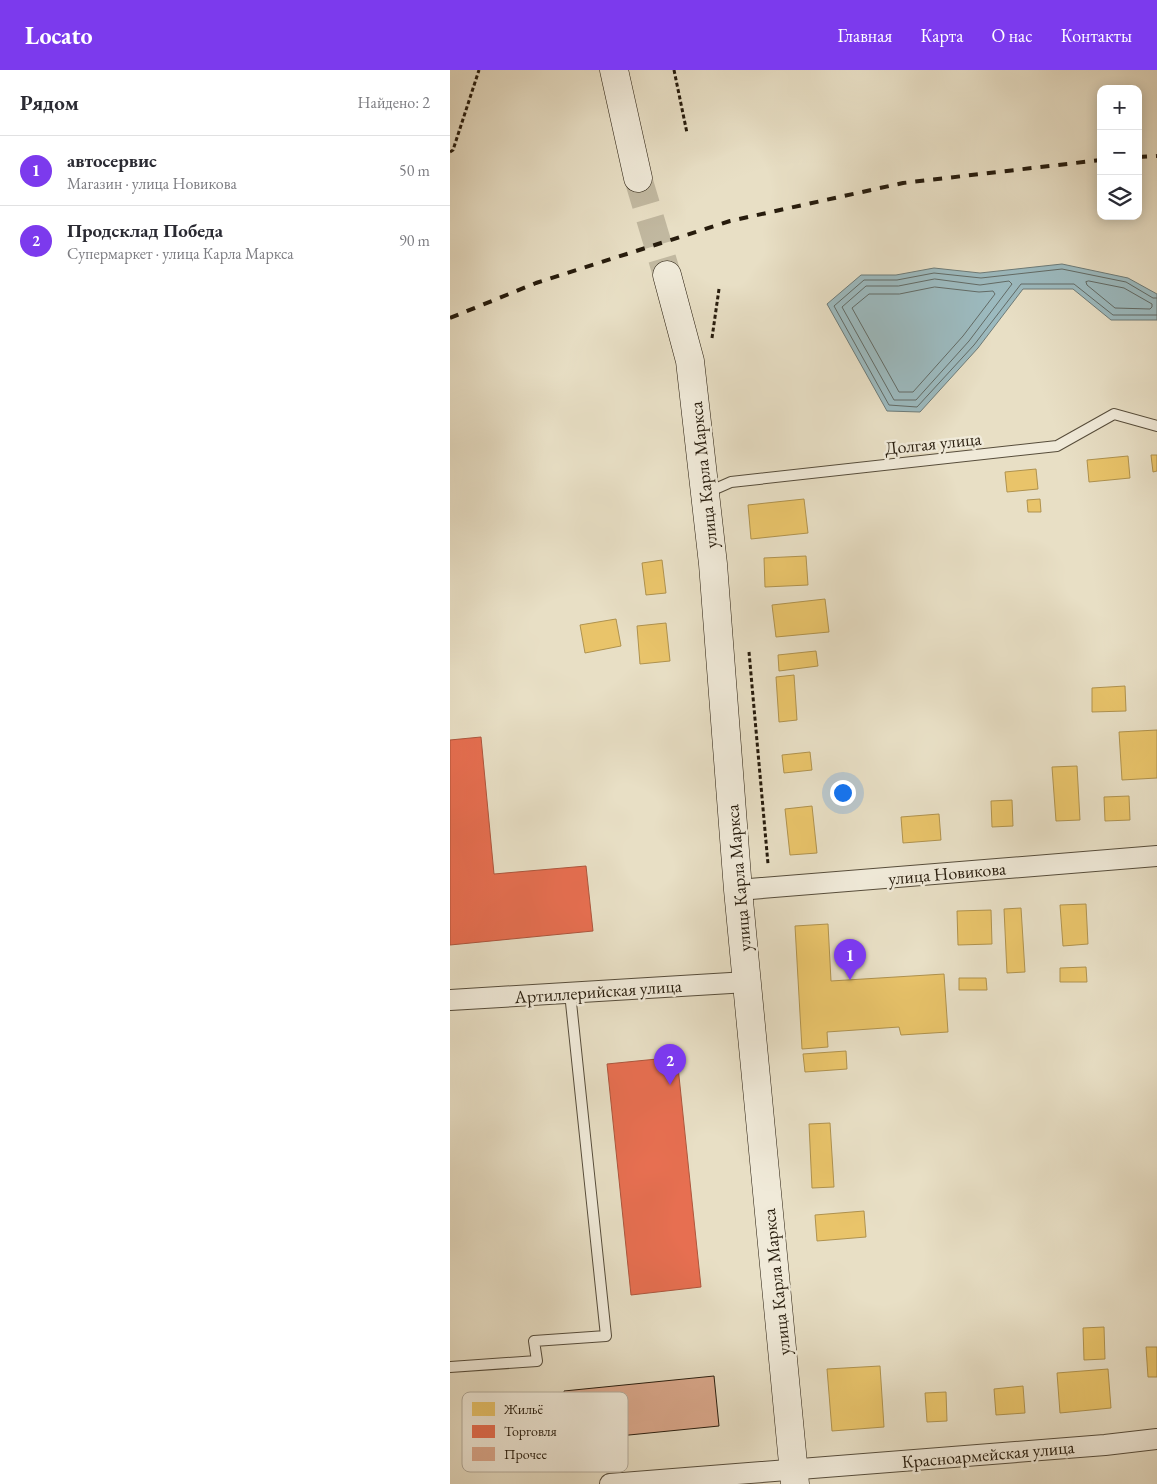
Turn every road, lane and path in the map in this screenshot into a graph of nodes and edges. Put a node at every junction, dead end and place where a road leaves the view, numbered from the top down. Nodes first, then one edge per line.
1 (479, 70) edge
2 (614, 70) edge
3 (674, 70) edge
4 (687, 133) dead end
5 (450, 152) edge
6 (638, 178) tunnel mouth
7 (666, 276) tunnel mouth
8 (1157, 426) edge
9 (705, 494) junction
10 (1157, 856) edge
11 (738, 890) junction
12 (747, 982) junction
13 (570, 992) junction
14 (450, 1000) edge
15 (450, 1367) edge
16 (1157, 1439) edge
17 (795, 1477) edge
18 (610, 1484) edge

1 - 5 path
2 - 6 main road
3 - 4 path
7 - 9 main road, улица Карла Маркса
8 - 9 lane, Долгая улица
9 - 11 main road, улица Карла Маркса
10 - 11 street, улица Новикова
11 - 12 main road, улица Карла Маркса
12 - 13 street, Артиллерийская улица
12 - 17 main road, улица Карла Маркса
13 - 14 street, Артиллерийская улица
13 - 15 lane
16 - 17 street, Красноармейская улица
17 - 18 street, Красноармейская улица

